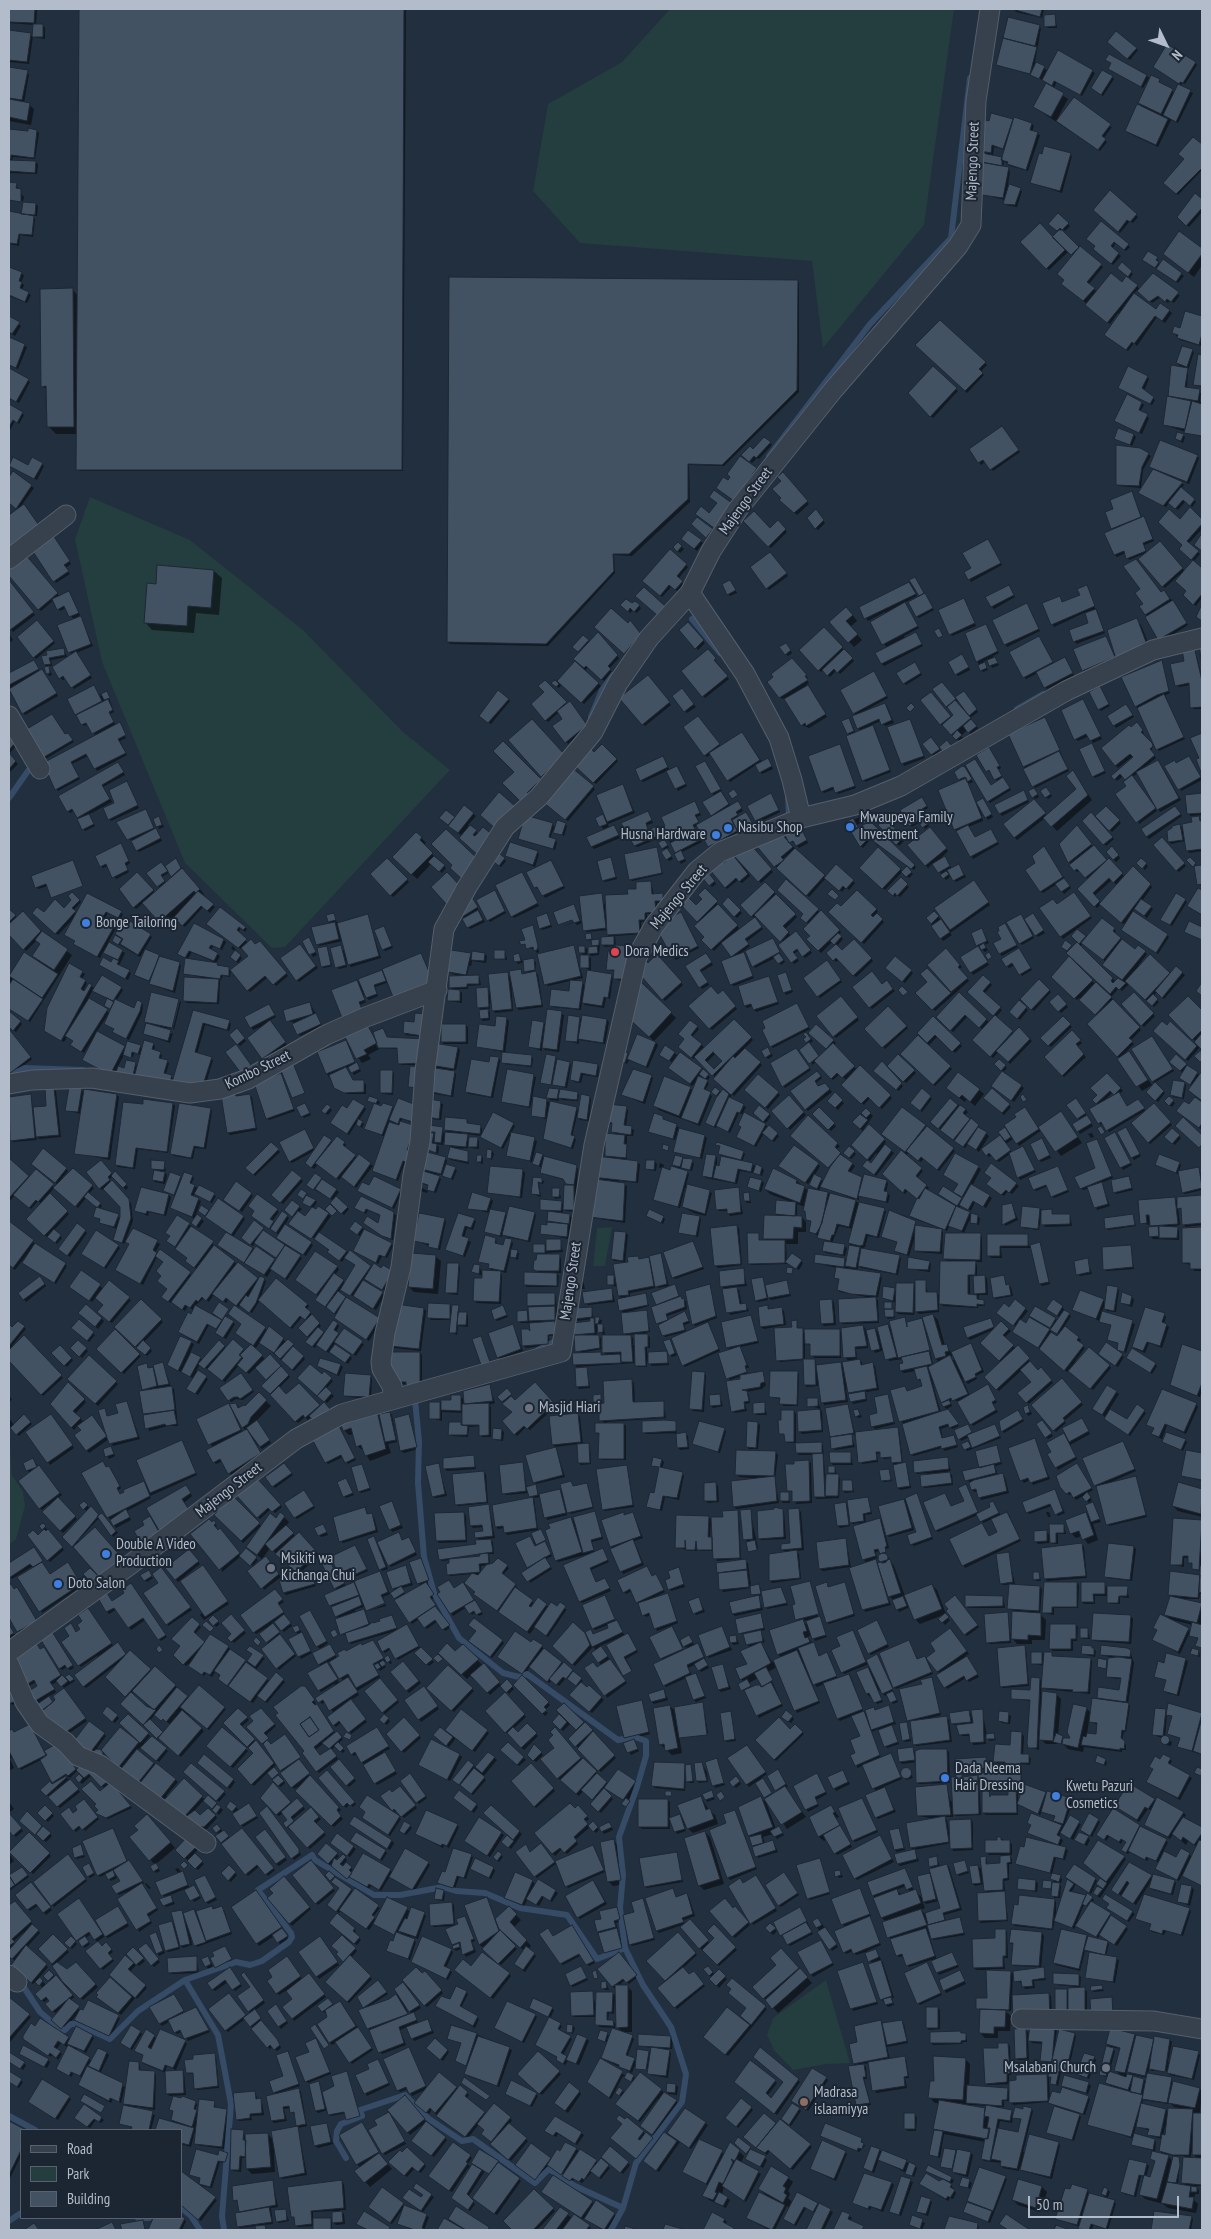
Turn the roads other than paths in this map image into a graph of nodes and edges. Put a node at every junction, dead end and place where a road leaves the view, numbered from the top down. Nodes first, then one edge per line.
1 (990, 9) edge
2 (66, 515) dead end
3 (9, 559) edge
4 (690, 593) junction
5 (1202, 638) edge
6 (9, 716) edge
7 (40, 769) dead end
8 (801, 818) junction
9 (437, 990) junction
10 (9, 1084) edge
11 (394, 1399) junction
12 (9, 1652) edge
13 (9, 1664) edge
14 (206, 1843) dead end
15 (1021, 2019) dead end
16 (1202, 2029) edge

1 - 4 street, Majengo Street
2 - 3 street
4 - 8 street
4 - 9 street, Majengo Street
5 - 8 street
6 - 7 street
8 - 11 street, Majengo Street
9 - 10 street, Kombo Street
9 - 11 street, Majengo Street
11 - 12 street, Majengo Street
13 - 14 street
15 - 16 street

